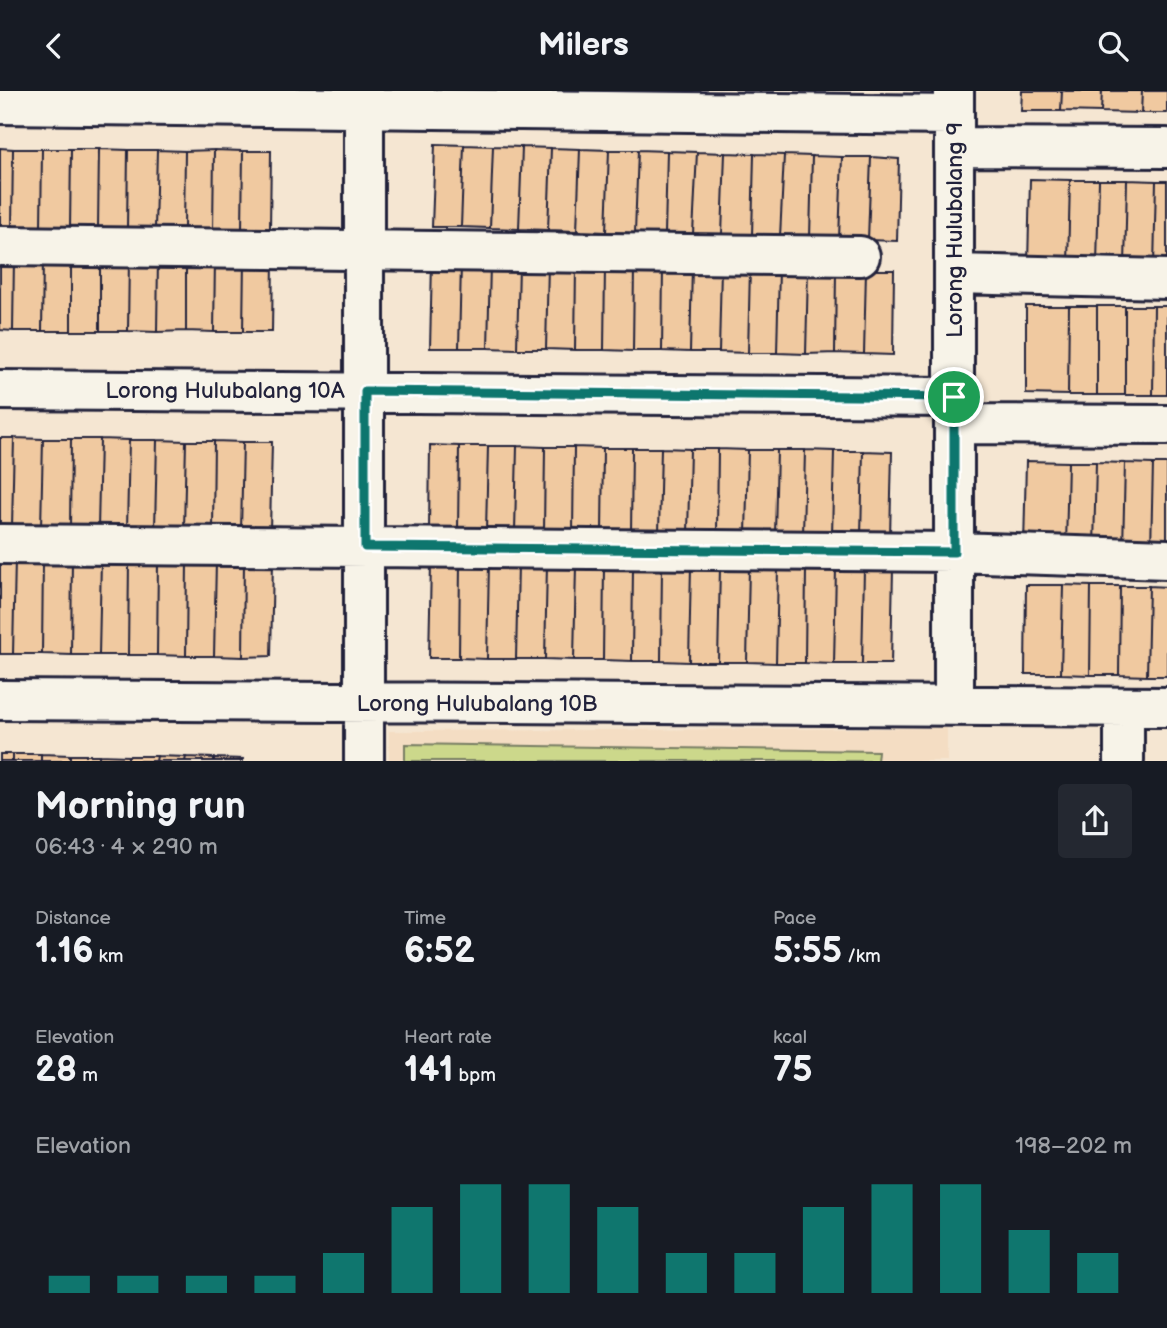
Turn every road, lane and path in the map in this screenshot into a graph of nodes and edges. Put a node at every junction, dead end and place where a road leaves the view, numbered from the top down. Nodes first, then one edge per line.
1 (365, 101) edge
2 (0, 104) edge
3 (954, 118) edge
4 (1167, 148) edge
5 (0, 246) edge
6 (365, 249) junction
7 (860, 255) dead end
8 (954, 274) junction
9 (1167, 279) edge
10 (0, 390) edge
11 (365, 391) junction
12 (954, 411) junction
13 (1167, 425) edge
14 (0, 544) edge
15 (365, 547) junction
16 (954, 552) junction
17 (1167, 559) edge
18 (0, 700) edge
19 (364, 702) junction
20 (954, 705) junction
21 (1124, 707) junction
22 (1167, 707) edge
23 (365, 761) edge
24 (1124, 761) edge

1 - 2 street
1 - 3 street
1 - 6 street
3 - 4 street
3 - 8 street, Lorong Hulubalang 9
5 - 6 street
6 - 7 street
6 - 11 street
8 - 9 street
8 - 12 street, Lorong Hulubalang 9
10 - 11 street, Lorong Hulubalang 10A
11 - 12 street, Lorong Hulubalang 10A
11 - 15 street
12 - 13 street, Lorong Hulubalang 10A
12 - 16 street, Lorong Hulubalang 9
14 - 15 street
15 - 16 street
15 - 19 street
16 - 17 street
16 - 20 street, Lorong Hulubalang 9
18 - 19 street, Lorong Hulubalang 10B
19 - 20 street, Lorong Hulubalang 10B
19 - 23 street
20 - 21 street, Lorong Hulubalang 10B
21 - 22 street, Lorong Hulubalang 10B
21 - 24 street

